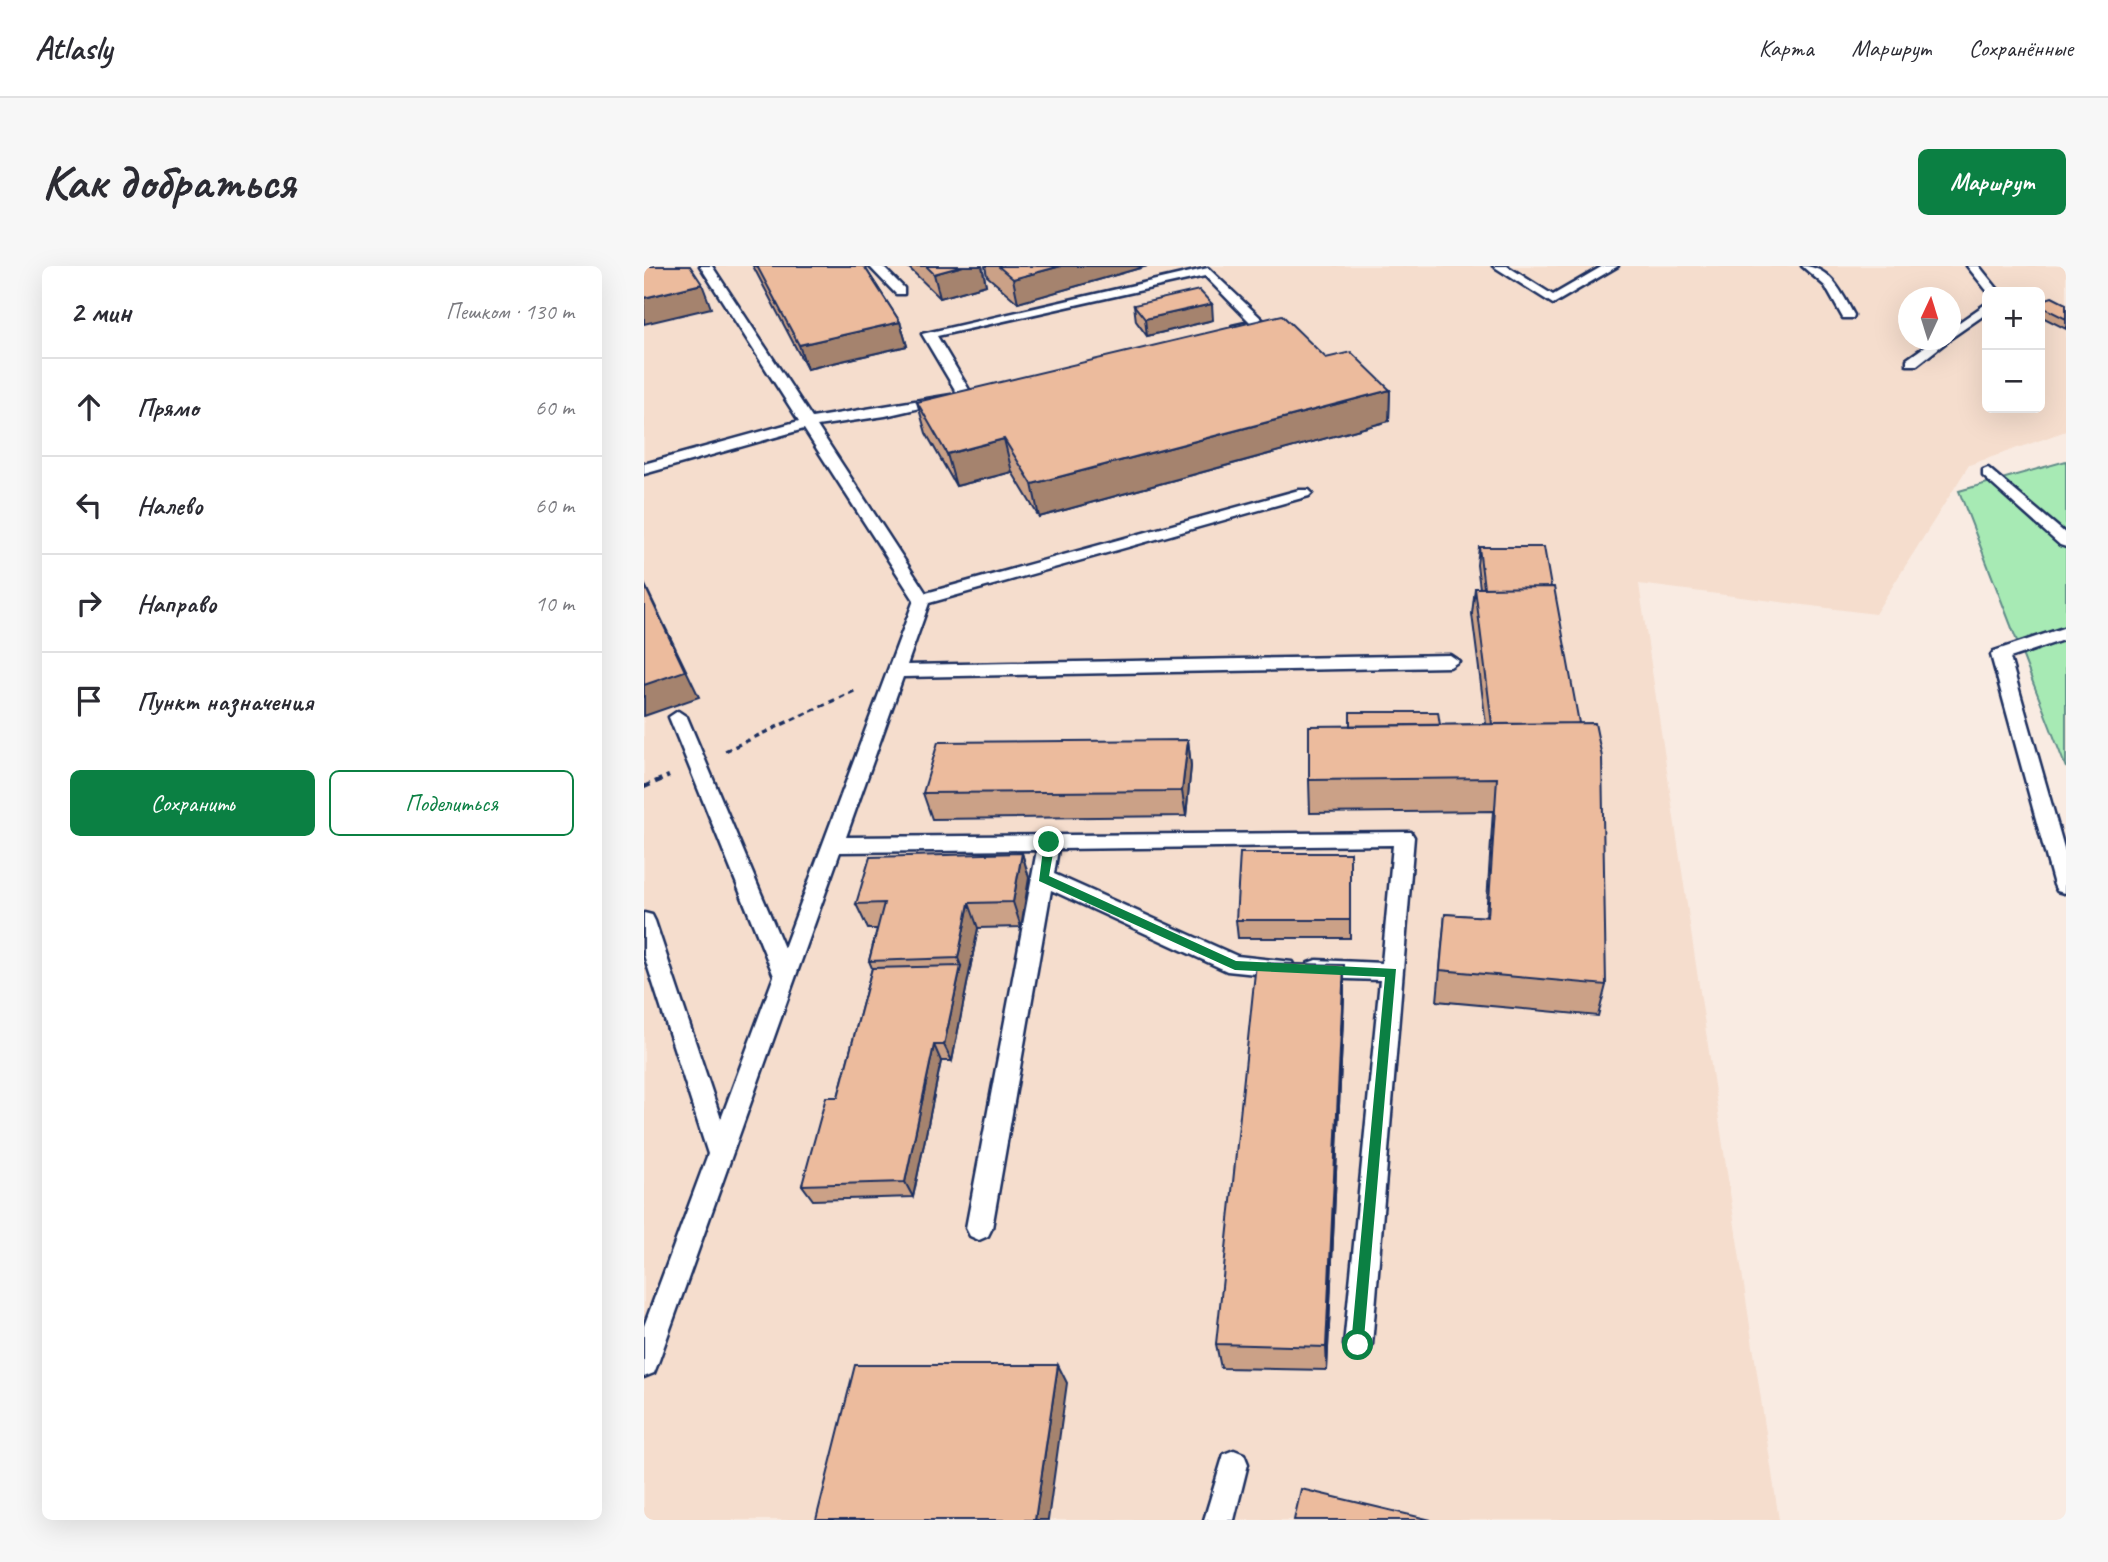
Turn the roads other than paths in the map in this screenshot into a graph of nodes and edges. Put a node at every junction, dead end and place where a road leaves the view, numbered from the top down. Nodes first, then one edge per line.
1 (706, 266) edge
2 (875, 266) edge
3 (1499, 266) edge
4 (1612, 266) edge
5 (1808, 266) edge
6 (1973, 266) edge
7 (1990, 287) edge
8 (900, 291) dead end
9 (1982, 311) edge
10 (1848, 315) dead end
11 (1961, 326) edge
12 (1219, 334) edge
13 (1928, 350) edge
14 (1912, 362) dead end
15 (808, 423) junction
16 (644, 469) edge
17 (1988, 473) dead end
18 (1304, 493) dead end
19 (2066, 542) edge
20 (922, 600) junction
21 (2066, 633) edge
22 (1450, 661) dead end
23 (896, 671) junction
24 (678, 716) dead end
25 (1049, 842) junction
26 (833, 845) junction
27 (1043, 878) junction
28 (2065, 886) edge
29 (644, 921) edge
30 (1392, 972) junction
31 (785, 976) junction
32 (720, 1154) junction
33 (979, 1228) dead end
34 (1358, 1345) dead end
35 (644, 1363) edge
36 (1234, 1464) dead end
37 (1219, 1520) edge

1 - 15 lane
2 - 8 lane
3 - 4 lane
5 - 10 lane
6 - 7 lane
9 - 11 lane
12 - 15 lane
13 - 14 lane
15 - 16 lane
15 - 20 lane
17 - 19 lane
18 - 20 lane
20 - 23 lane
21 - 28 lane
22 - 23 lane
23 - 26 lane
24 - 31 lane
25 - 26 lane
25 - 27 lane
25 - 30 lane
26 - 31 lane
27 - 30 lane
27 - 33 lane
29 - 32 lane
30 - 34 lane
31 - 32 lane
32 - 35 lane
36 - 37 lane

